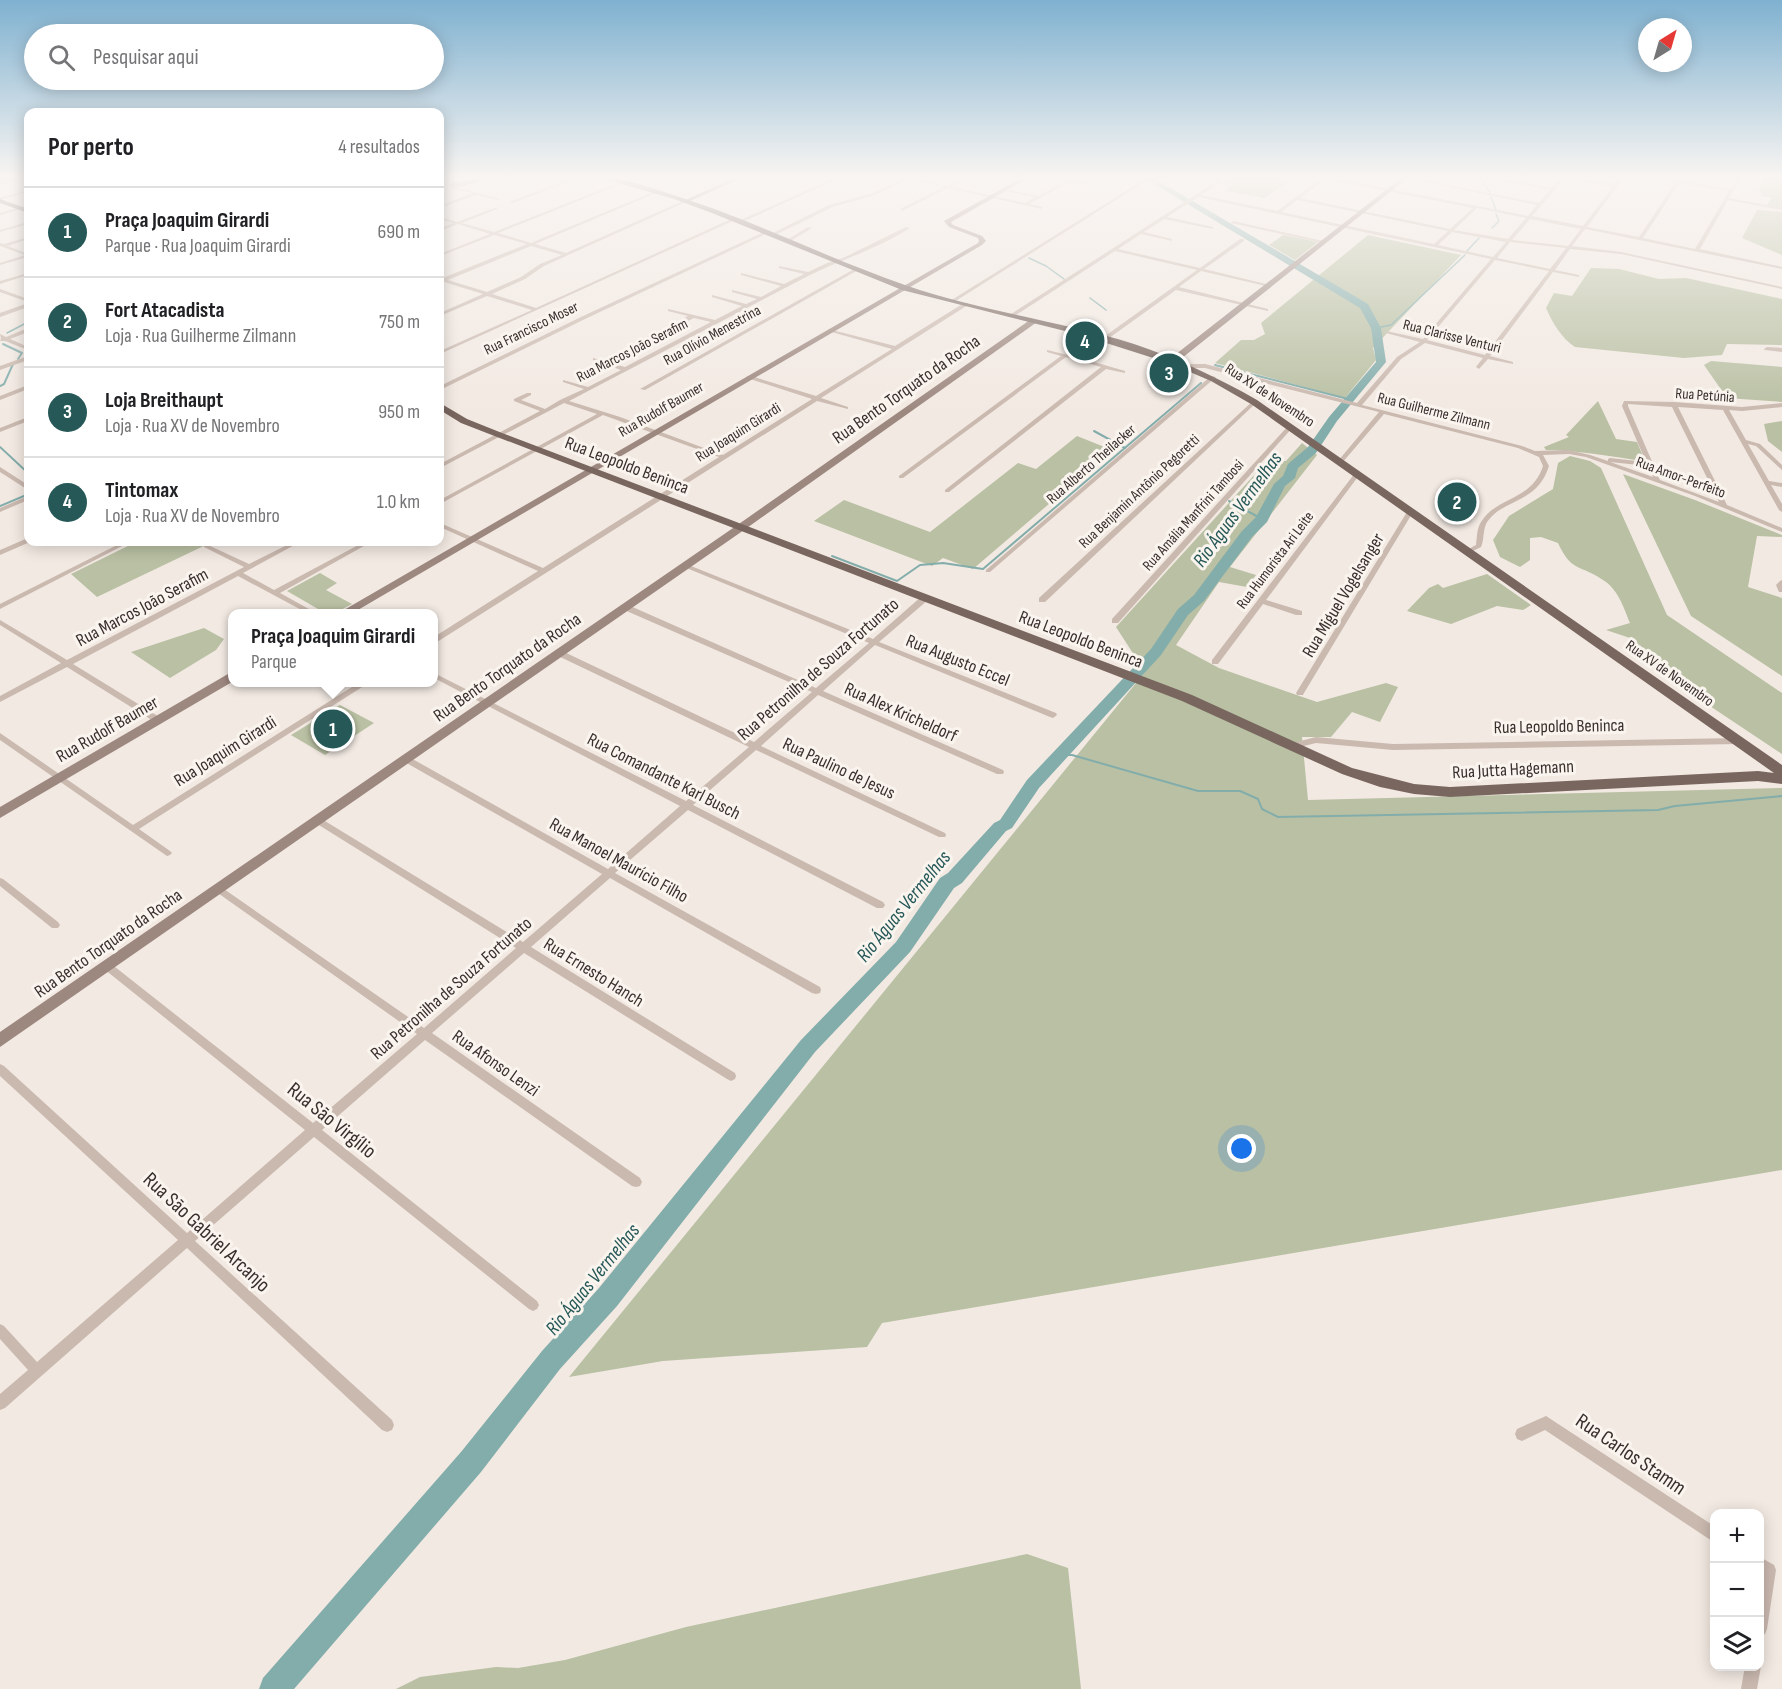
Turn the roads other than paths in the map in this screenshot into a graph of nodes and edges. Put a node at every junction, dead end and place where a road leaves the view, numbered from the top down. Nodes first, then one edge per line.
1 (505, 255) edge
2 (564, 255) edge
3 (659, 255) edge
4 (722, 255) edge
5 (822, 255) edge
6 (851, 255) edge
7 (961, 255) edge
8 (1025, 255) edge
9 (1105, 255) edge
10 (1138, 255) edge
11 (1222, 255) edge
12 (1307, 255) edge
13 (1474, 255) edge
14 (1497, 255) edge
15 (1564, 255) edge
16 (1630, 255) edge
17 (1720, 255) edge
18 (24, 256) edge
19 (1493, 259) junction
20 (838, 261) junction
21 (0, 264) edge
22 (782, 267) dead end
23 (1782, 268) edge
24 (858, 269) junction
25 (1201, 270) junction
26 (1552, 271) junction
27 (743, 274) dead end
28 (808, 274) junction
29 (24, 275) edge
30 (1577, 276) dead end
31 (444, 280) edge
32 (444, 282) edge
33 (0, 283) edge
34 (785, 286) junction
35 (1268, 286) junction
36 (903, 287) junction
37 (1176, 288) junction
38 (1782, 288) edge
39 (0, 290) edge
40 (734, 291) dead end
41 (487, 294) junction
42 (714, 296) dead end
43 (761, 298) junction
44 (952, 300) junction
45 (24, 301) edge
46 (966, 304) junction
47 (24, 305) edge
48 (1244, 305) junction
49 (747, 306) junction
50 (535, 309) junction
51 (670, 310) dead end
52 (1266, 310) dead end
53 (444, 313) edge
54 (0, 315) edge
55 (693, 315) junction
56 (1011, 316) junction
57 (716, 322) junction
58 (1033, 322) junction
59 (830, 330) junction
60 (24, 331) edge
61 (1388, 332) dead end
62 (2, 338) edge
63 (1101, 340) junction
64 (1424, 341) junction
65 (639, 343) dead end
66 (24, 347) edge
67 (896, 348) junction
68 (1767, 349) dead end
69 (1782, 350) edge
70 (444, 351) edge
71 (1049, 351) dead end
72 (1064, 356) junction
73 (1487, 357) junction
74 (1073, 358) junction
75 (24, 359) edge
76 (595, 359) dead end
77 (1174, 360) junction
78 (1511, 363) dead end
79 (1188, 366) junction
80 (1105, 367) junction
81 (1479, 367) dead end
82 (0, 368) edge
83 (624, 369) junction
84 (1123, 372) dead end
85 (748, 377) junction
86 (1213, 377) junction
87 (565, 381) dead end
88 (444, 386) edge
89 (587, 388) junction
90 (24, 389) edge
91 (643, 389) dead end
92 (529, 394) dead end
93 (0, 398) edge
94 (817, 398) junction
95 (562, 401) junction
96 (1254, 402) junction
97 (1674, 404) junction
98 (1359, 405) junction
99 (1782, 405) edge
100 (444, 408) edge
101 (846, 408) dead end
102 (1725, 408) junction
103 (1742, 410) junction
104 (545, 411) junction
105 (1383, 411) junction
106 (601, 414) junction
107 (24, 420) edge
108 (1732, 422) junction
109 (1290, 427) junction
110 (0, 430) edge
111 (656, 431) junction
112 (498, 435) junction
113 (1743, 441) junction
114 (536, 450) junction
115 (1569, 452) junction
116 (1536, 453) junction
117 (724, 457) junction
118 (1598, 459) junction
119 (1340, 462) junction
120 (1544, 462) junction
121 (444, 464) edge
122 (1650, 464) junction
123 (1782, 468) edge
124 (0, 469) edge
125 (589, 470) junction
126 (1357, 474) junction
127 (901, 477) dead end
128 (1658, 482) junction
129 (1767, 483) junction
130 (24, 485) edge
131 (1782, 485) edge
132 (947, 491) dead end
133 (660, 497) junction
134 (24, 500) edge
135 (444, 500) edge
136 (1725, 507) junction
137 (0, 510) edge
138 (1782, 510) edge
139 (1410, 512) junction
140 (444, 527) edge
141 (740, 528) junction
142 (1782, 530) edge
143 (470, 539) junction
144 (24, 542) edge
145 (119, 546) edge
146 (206, 546) dead end
147 (289, 546) edge
148 (361, 546) edge
149 (1467, 552) junction
150 (0, 553) edge
151 (686, 566) junction
152 (249, 567) junction
153 (543, 571) junction
154 (988, 571) dead end
155 (237, 573) junction
156 (1782, 582) edge
157 (1782, 590) edge
158 (274, 593) junction
159 (925, 598) junction
160 (1042, 600) dead end
161 (1262, 601) junction
162 (0, 607) edge
163 (625, 607) junction
164 (305, 609) edge
165 (351, 609) edge
166 (1299, 613) dead end
167 (1115, 621) dead end
168 (0, 622) edge
169 (438, 637) edge
170 (874, 642) junction
171 (559, 653) junction
172 (1215, 662) dead end
173 (67, 663) junction
174 (438, 677) edge
175 (228, 679) edge
176 (358, 687) edge
177 (817, 692) junction
178 (1300, 693) dead end
179 (0, 699) edge
180 (487, 703) junction
181 (1053, 715) dead end
182 (158, 720) junction
183 (0, 736) edge
184 (1738, 741) junction
185 (755, 746) junction
186 (1292, 746) junction
187 (406, 759) junction
188 (1000, 772) dead end
189 (1782, 772) edge
190 (1743, 777) junction
191 (60, 778) junction
192 (1782, 779) edge
193 (686, 806) junction
194 (0, 813) edge
195 (317, 820) junction
196 (133, 829) junction
197 (942, 836) dead end
198 (167, 853) dead end
199 (609, 873) junction
200 (0, 881) edge
201 (218, 889) junction
202 (880, 906) dead end
203 (55, 925) dead end
204 (523, 948) junction
205 (106, 966) junction
206 (816, 990) dead end
207 (424, 1034) junction
208 (0, 1040) edge
209 (0, 1069) edge
210 (731, 1076) dead end
211 (314, 1130) junction
212 (636, 1182) dead end
213 (187, 1241) junction
214 (533, 1305) dead end
215 (0, 1330) edge
216 (37, 1371) junction
217 (0, 1403) edge
218 (387, 1425) dead end
219 (1522, 1434) dead end
220 (1710, 1531) edge
221 (1764, 1567) edge
222 (1764, 1603) edge
223 (1752, 1671) edge
224 (1749, 1689) edge

1 - 31 street
2 - 41 street
3 - 50 street
4 - 88 street, Rua Francisco Moser
5 - 20 main road, Rua XV de Novembro
6 - 20 street, Rua Marcos João Serafim
7 - 36 street, Rua Rudolf Baumer
8 - 44 street
9 - 56 street
10 - 25 street
11 - 25 street
12 - 35 street
13 - 19 street
14 - 19 street
15 - 26 street
16 - 38 street
17 - 23 street
18 - 21 street
19 - 26 street
19 - 64 street
20 - 24 main road, Rua XV de Novembro
20 - 28 street, Rua Marcos João Serafim
22 - 28 street
24 - 36 main road, Rua XV de Novembro
24 - 91 street, Rua Olívio Menestrina
25 - 35 street
25 - 37 street
26 - 30 street
26 - 73 street
27 - 34 street
28 - 34 street, Rua Marcos João Serafim
29 - 33 street
32 - 41 street
34 - 43 street, Rua Marcos João Serafim
35 - 48 street
36 - 44 main road, Rua XV de Novembro
36 - 59 street, Rua Rudolf Baumer
37 - 48 street
37 - 63 street
39 - 45 street
40 - 43 street
41 - 50 street
41 - 53 street
42 - 49 street
43 - 49 street, Rua Marcos João Serafim
44 - 46 main road, Rua XV de Novembro
46 - 56 main road, Rua XV de Novembro
46 - 67 street, Rua Joaquim Girardi
47 - 54 street
48 - 52 street
48 - 77 street
49 - 57 street, Rua Marcos João Serafim
50 - 70 street
51 - 55 street
55 - 57 street
55 - 65 street
56 - 58 main road, Rua XV de Novembro
57 - 83 street, Rua Marcos João Serafim
58 - 63 main road, Rua XV de Novembro
58 - 141 street, Rua Bento Torquato da Rocha
59 - 67 street
59 - 85 street, Rua Rudolf Baumer
60 - 62 street
61 - 64 street, Rua Clarisse Venturi
62 - 66 street
63 - 74 street
63 - 77 main road, Rua XV de Novembro
64 - 73 street, Rua Clarisse Venturi
64 - 98 street
67 - 94 street, Rua Joaquim Girardi
68 - 69 street
71 - 72 street
72 - 74 street
72 - 127 street
73 - 78 street, Rua Clarisse Venturi
73 - 81 street
74 - 80 street
75 - 82 street
76 - 83 street
77 - 79 main road, Rua XV de Novembro
79 - 86 main road, Rua XV de Novembro
79 - 98 street, Rua Guilherme Zilmann
80 - 84 street
80 - 132 street
83 - 89 street, Rua Marcos João Serafim
85 - 94 street
85 - 111 street, Rua Rudolf Baumer
86 - 96 main road, Rua XV de Novembro
86 - 154 street, Rua Alberto Theilacker
87 - 89 street
89 - 95 street, Rua Marcos João Serafim
90 - 93 street
92 - 104 street
94 - 101 street
94 - 117 street, Rua Joaquim Girardi
95 - 104 street, Rua Marcos João Serafim
95 - 106 street
96 - 109 main road, Rua XV de Novembro
96 - 160 street, Rua Benjamin Antônio Pegoretti
97 - 102 street, Rua Petúnia
97 - 122 street, Rua Petúnia
97 - 136 street
98 - 105 street, Rua Guilherme Zilmann
99 - 103 street, Rua Petúnia
100 - 112 main road, Rua Leopoldo Beninca
102 - 103 street, Rua Petúnia
102 - 108 street
103 - 108 street
104 - 112 street, Rua Marcos João Serafim
105 - 116 street, Rua Guilherme Zilmann
105 - 119 street
106 - 111 street
106 - 114 street
107 - 110 street
108 - 113 street
109 - 119 main road, Rua XV de Novembro
109 - 167 street, Rua Amália Manfrini Tambosi
111 - 117 street
111 - 125 street, Rua Rudolf Baumer
112 - 114 main road, Rua Leopoldo Beninca
112 - 121 street, Rua Marcos João Serafim
113 - 123 street
113 - 129 street
114 - 125 main road, Rua Leopoldo Beninca
114 - 135 street
115 - 116 street, Rua Amor-Perfeito
115 - 118 street, Rua Amor-Perfeito
115 - 120 street
116 - 120 street
117 - 133 street, Rua Joaquim Girardi
118 - 122 street
118 - 128 street, Rua Amor-Perfeito
119 - 126 main road, Rua XV de Novembro
120 - 149 street
122 - 128 street
124 - 130 street
125 - 133 main road, Rua Leopoldo Beninca
125 - 143 street, Rua Rudolf Baumer
126 - 139 main road, Rua XV de Novembro
126 - 161 street, Rua Humorista Ari Leite
128 - 136 street, Rua Amor-Perfeito
129 - 131 street
129 - 138 street
133 - 141 main road, Rua Leopoldo Beninca
133 - 153 street, Rua Joaquim Girardi
134 - 137 street
136 - 142 street, Rua Amor-Perfeito
139 - 149 main road, Rua XV de Novembro
139 - 178 street, Rua Miguel Vogelsanger
140 - 143 street
141 - 151 street, Rua Bento Torquato da Rocha
141 - 159 main road, Rua Leopoldo Beninca
143 - 153 street
143 - 165 street, Rua Rudolf Baumer
144 - 150 street
145 - 162 street
146 - 152 street
147 - 152 street, Rua Marcos João Serafim
148 - 158 street
149 - 184 main road, Rua XV de Novembro
151 - 163 street, Rua Bento Torquato da Rocha
151 - 170 street, Rua Augusto Eccel
152 - 155 street, Rua Marcos João Serafim
153 - 169 street, Rua Joaquim Girardi
155 - 158 street
155 - 173 street, Rua Marcos João Serafim
156 - 157 street
158 - 164 street
159 - 170 street, Rua Petronilha de Souza Fortunato
159 - 186 main road, Rua Leopoldo Beninca
161 - 166 street
161 - 172 street, Rua Humorista Ari Leite
163 - 171 street, Rua Bento Torquato da Rocha
163 - 177 street, Rua Alex Kricheldorf
168 - 173 street
170 - 177 street, Rua Petronilha de Souza Fortunato
170 - 181 street, Rua Augusto Eccel
171 - 180 street, Rua Bento Torquato da Rocha
171 - 185 street, Rua Paulino de Jesus
173 - 179 street, Rua Marcos João Serafim
173 - 182 street
174 - 180 street, Rua Comandante Karl Busch
175 - 182 street, Rua Rudolf Baumer
176 - 196 street, Rua Joaquim Girardi
177 - 185 street, Rua Petronilha de Souza Fortunato
177 - 188 street, Rua Alex Kricheldorf
180 - 187 street, Rua Bento Torquato da Rocha
180 - 193 street, Rua Comandante Karl Busch
182 - 191 street, Rua Rudolf Baumer
183 - 191 street
184 - 186 street, Rua Leopoldo Beninca
184 - 189 main road, Rua XV de Novembro
184 - 190 main road
185 - 193 street, Rua Petronilha de Souza Fortunato
185 - 197 street, Rua Paulino de Jesus
186 - 190 main road, Rua Jutta Hagemann
187 - 195 street, Rua Bento Torquato da Rocha
187 - 199 street, Rua Manoel Maurício Filho
190 - 192 main road, Rua Jutta Hagemann
191 - 194 street, Rua Rudolf Baumer
191 - 196 street
193 - 199 street, Rua Petronilha de Souza Fortunato
193 - 202 street, Rua Comandante Karl Busch
195 - 201 street, Rua Bento Torquato da Rocha
195 - 204 street, Rua Ernesto Hanch
196 - 198 street
199 - 204 street, Rua Petronilha de Souza Fortunato
199 - 206 street, Rua Manoel Maurício Filho
200 - 203 street
201 - 205 street, Rua Bento Torquato da Rocha
201 - 207 street, Rua Afonso Lenzi
204 - 207 street, Rua Petronilha de Souza Fortunato
204 - 210 street, Rua Ernesto Hanch
205 - 208 street, Rua Bento Torquato da Rocha
205 - 211 street, Rua São Virgílio
207 - 211 street, Rua Petronilha de Souza Fortunato
207 - 212 street, Rua Afonso Lenzi
209 - 213 street, Rua São Gabriel Arcanjo
211 - 213 street, Rua Petronilha de Souza Fortunato
211 - 214 street, Rua São Virgílio
213 - 216 street, Rua Petronilha de Souza Fortunato
213 - 218 street, Rua São Gabriel Arcanjo
215 - 216 street
216 - 217 street, Rua Petronilha de Souza Fortunato
219 - 220 street, Rua Carlos Stamm
221 - 222 street
223 - 224 street

